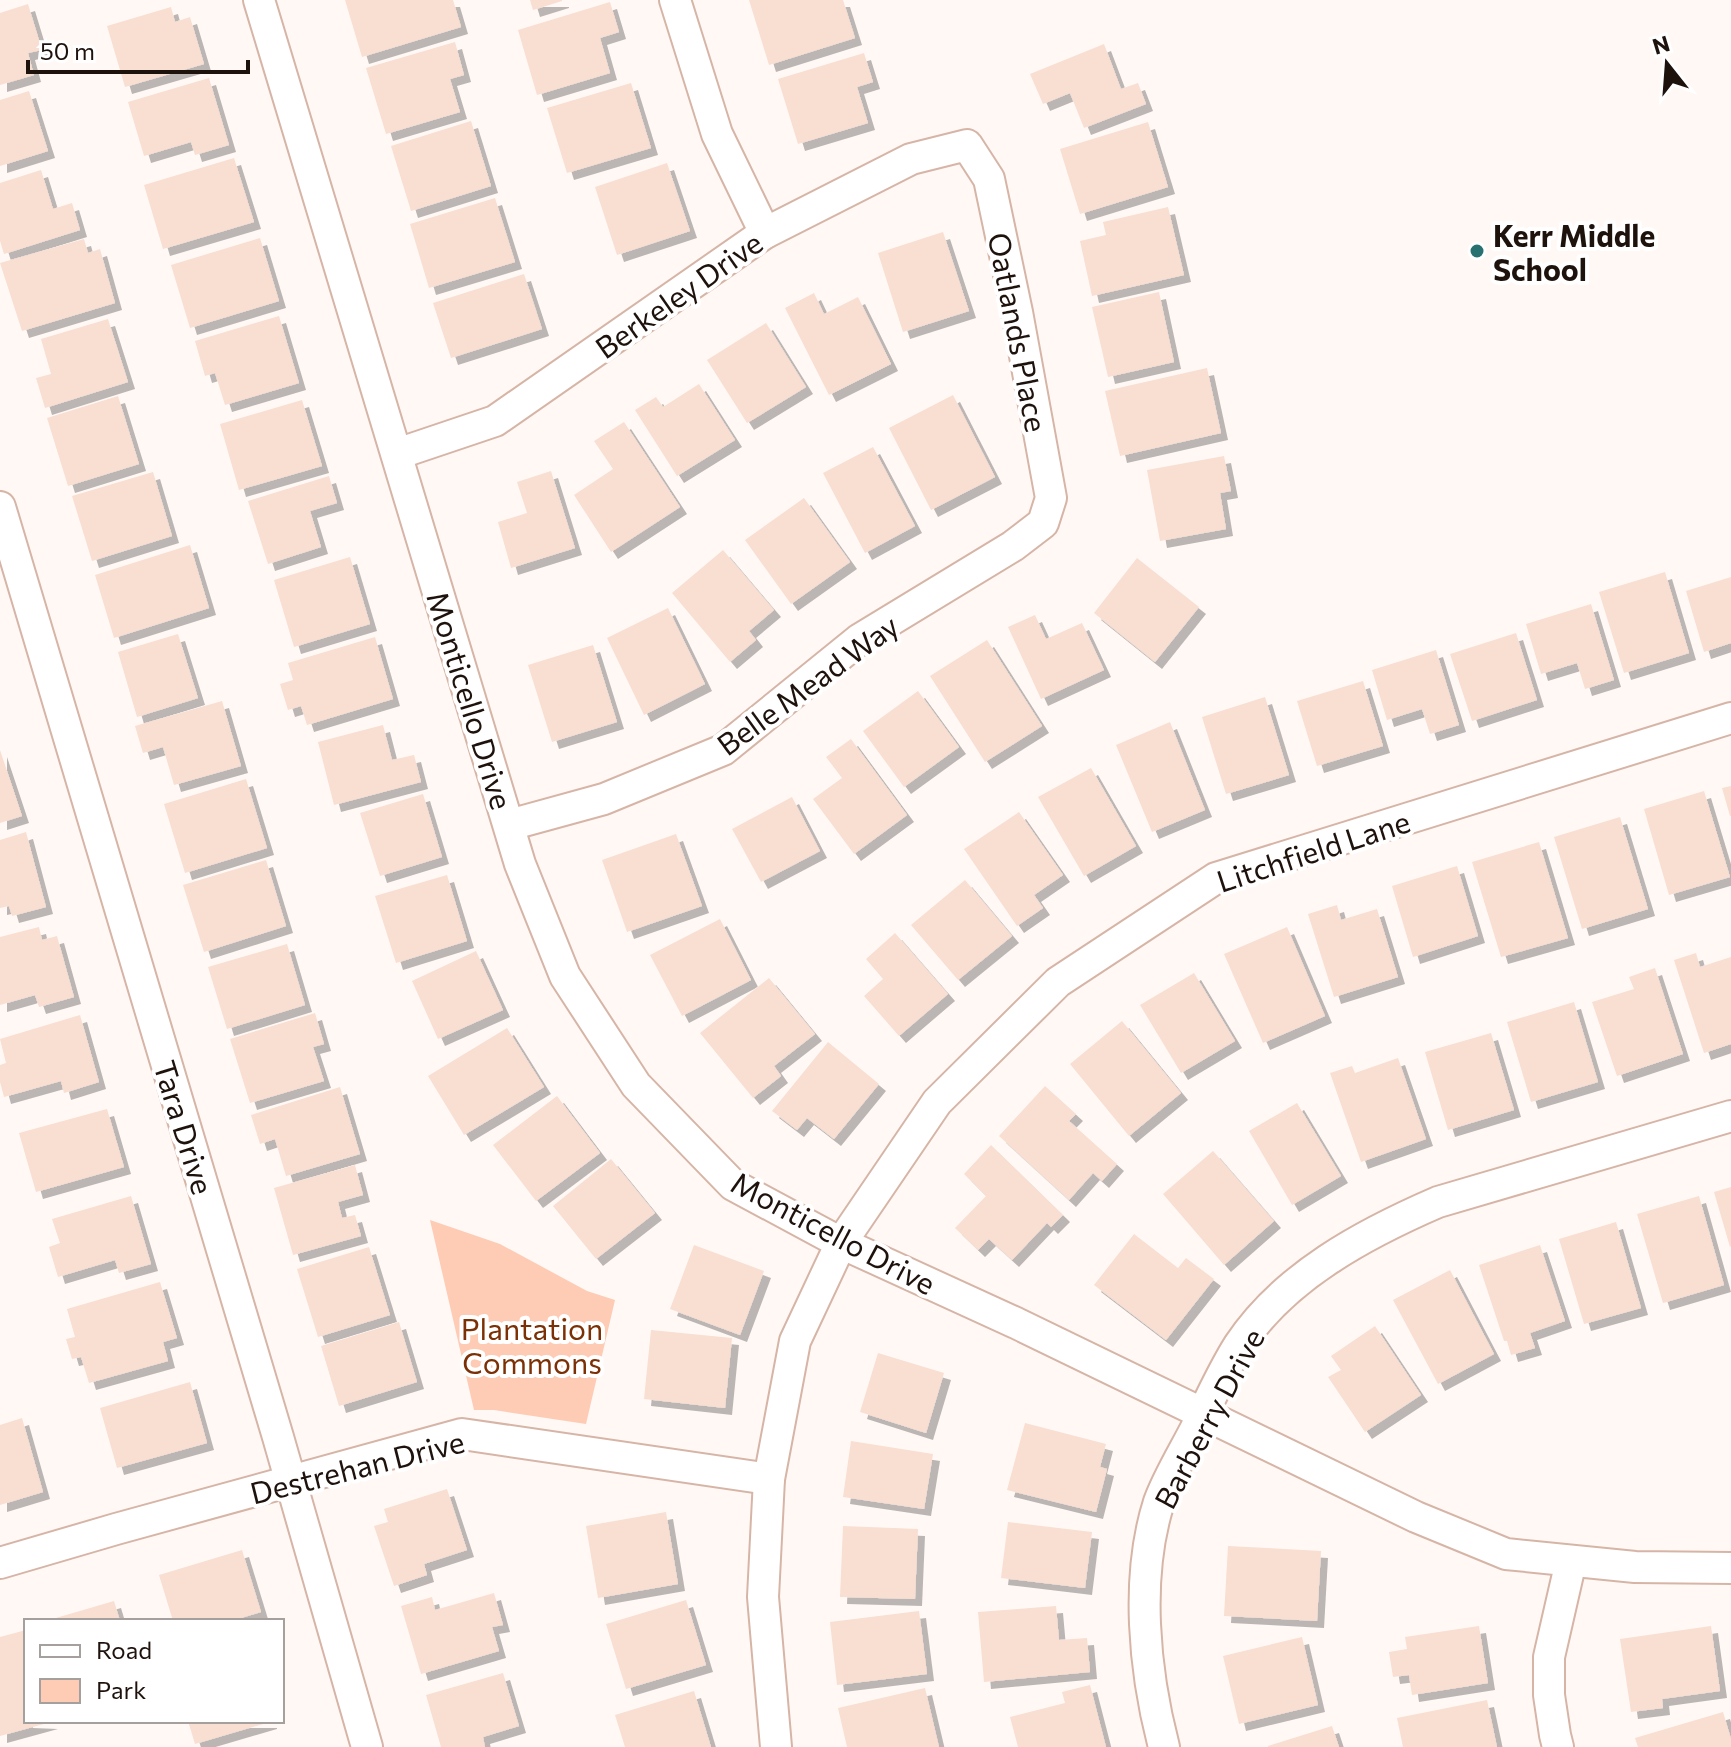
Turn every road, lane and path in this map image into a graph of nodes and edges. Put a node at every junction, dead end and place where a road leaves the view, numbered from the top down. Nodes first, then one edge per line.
1 (259, 0) edge
2 (675, 0) edge
3 (967, 145) joint
4 (765, 233) junction
5 (397, 454) junction
6 (0, 507) edge
7 (1043, 523) joint
8 (1731, 718) edge
9 (509, 825) junction
10 (1731, 1116) edge
11 (841, 1243) junction
12 (1203, 1414) junction
13 (769, 1479) junction
14 (291, 1481) junction
15 (1571, 1561) junction
16 (0, 1563) edge
17 (1731, 1568) edge
18 (367, 1747) edge
19 (776, 1747) edge
20 (1164, 1747) edge
21 (1558, 1747) edge

1 - 5 street, Monticello Drive
2 - 4 street
3 - 4 street, Berkeley Drive
3 - 7 street, Oatlands Place
4 - 5 street, Berkeley Drive
5 - 9 street, Monticello Drive
6 - 14 street, Tara Drive
7 - 9 street, Belle Mead Way
8 - 11 street, Litchfield Lane
9 - 11 street, Monticello Drive
10 - 12 street, Barberry Drive
11 - 12 street, Monticello Drive
11 - 13 street, Litchfield Lane
12 - 15 street, Monticello Drive
12 - 20 street, Barberry Drive
13 - 14 street, Destrehan Drive
13 - 19 street, Litchfield Lane
14 - 16 street, Destrehan Drive
14 - 18 street, Tara Drive
15 - 17 street, Monticello Drive
15 - 21 street

